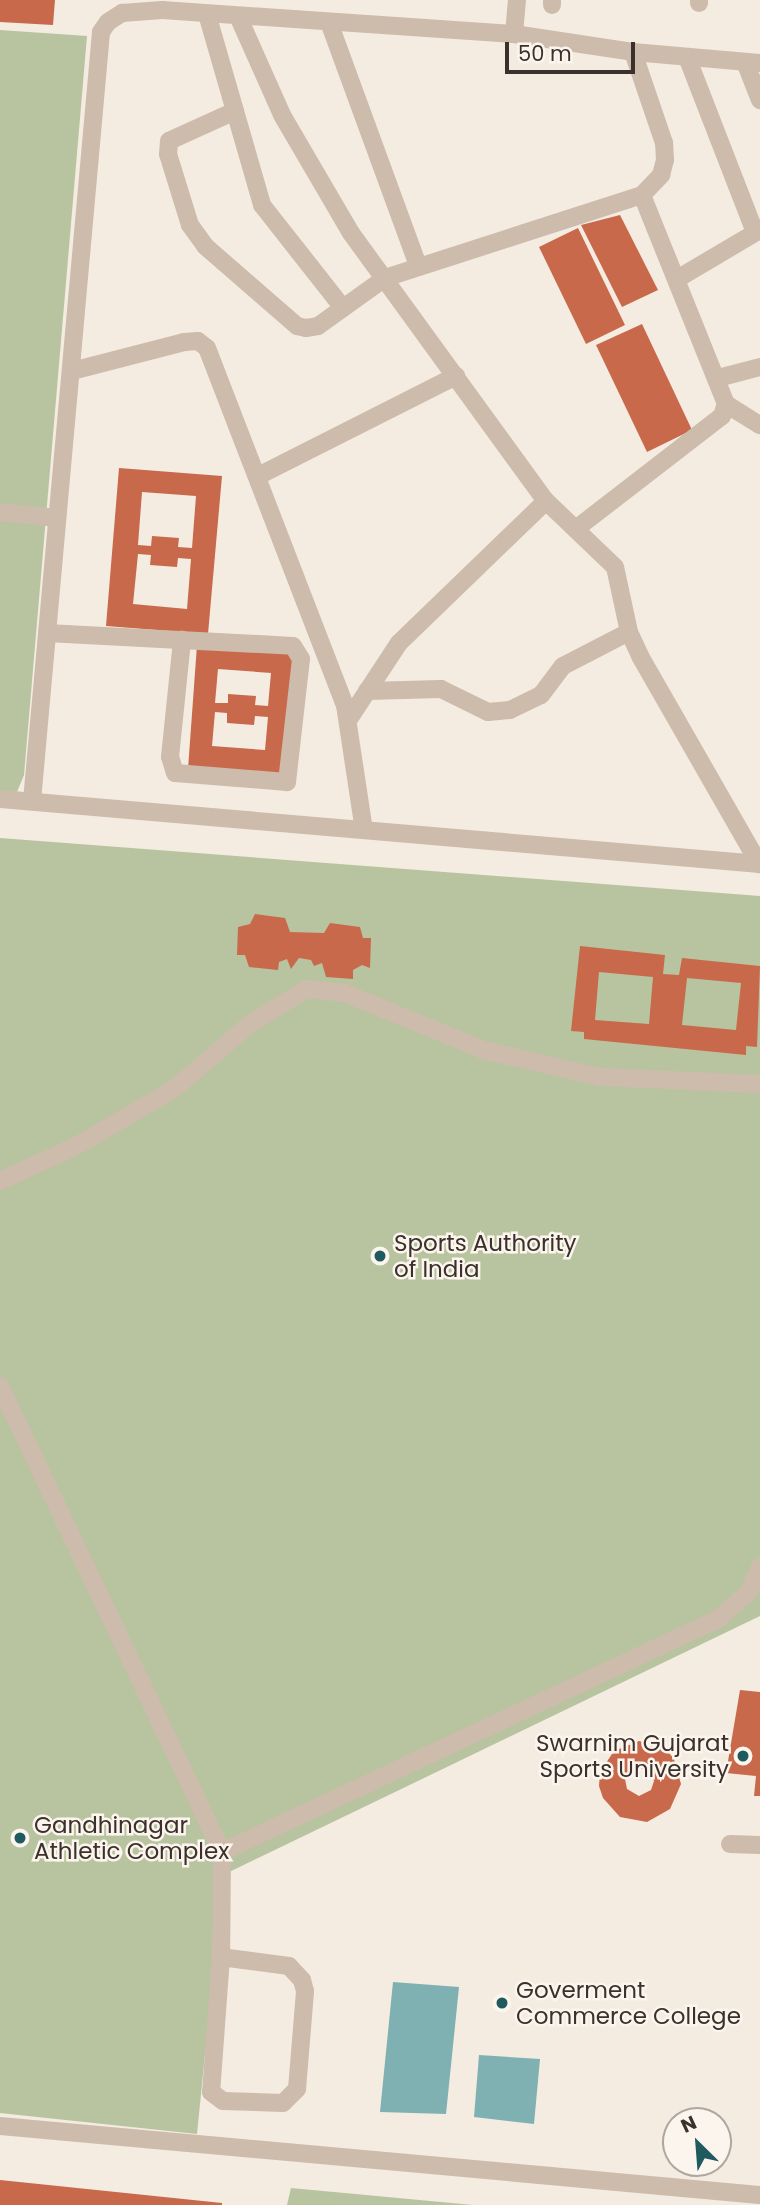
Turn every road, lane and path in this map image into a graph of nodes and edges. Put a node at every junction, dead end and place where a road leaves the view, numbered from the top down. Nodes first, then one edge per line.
1 (517, 0) edge
2 (207, 14) junction
3 (238, 16) junction
4 (330, 25) junction
5 (514, 34) junction
6 (633, 52) junction
7 (687, 57) junction
8 (753, 62) edge
9 (760, 100) edge
10 (235, 111) junction
11 (642, 195) junction
12 (758, 231) edge
13 (418, 266) junction
14 (385, 278) junction
15 (677, 279) junction
16 (343, 308) junction
17 (760, 367) edge
18 (72, 372) junction
19 (456, 376) junction
20 (718, 377) junction
21 (726, 404) junction
22 (760, 425) edge
23 (258, 476) junction
24 (546, 501) junction
25 (0, 512) edge
26 (57, 518) junction
27 (578, 528) junction
28 (629, 632) junction
29 (47, 633) junction
30 (181, 640) junction
31 (367, 691) junction
32 (349, 719) junction
33 (0, 799) edge
34 (32, 801) junction
35 (364, 830) junction
36 (759, 864) edge
37 (760, 1084) edge
38 (0, 1181) edge
39 (0, 1388) edge
40 (760, 1567) edge
41 (730, 1844) dead end
42 (760, 1845) edge
43 (222, 1852) junction
44 (221, 1957) junction
45 (0, 2126) edge
46 (760, 2195) edge

1 - 5 street
2 - 3 street
2 - 10 street
2 - 18 street
3 - 4 street
3 - 14 street
4 - 5 street
4 - 13 street
5 - 6 street
6 - 7 street
6 - 11 street
7 - 8 street
7 - 12 street
8 - 9 street
10 - 16 street
10 - 16 street
11 - 13 street
11 - 15 street
12 - 15 street
13 - 14 street
14 - 16 street
14 - 19 street
15 - 20 street
17 - 20 street
18 - 23 street
18 - 26 street
19 - 23 street
19 - 24 street
20 - 21 street
21 - 22 street
21 - 27 street
23 - 32 street
24 - 27 street
24 - 31 street
25 - 26 street
26 - 29 street
27 - 28 street
28 - 31 street
28 - 36 street
29 - 30 street
29 - 34 street
30 - 30 street
31 - 32 street
32 - 35 street
33 - 34 street
34 - 35 street
35 - 36 street
37 - 38 street
39 - 43 street
40 - 43 street
41 - 42 street
43 - 44 street
44 - 44 street
45 - 46 street

